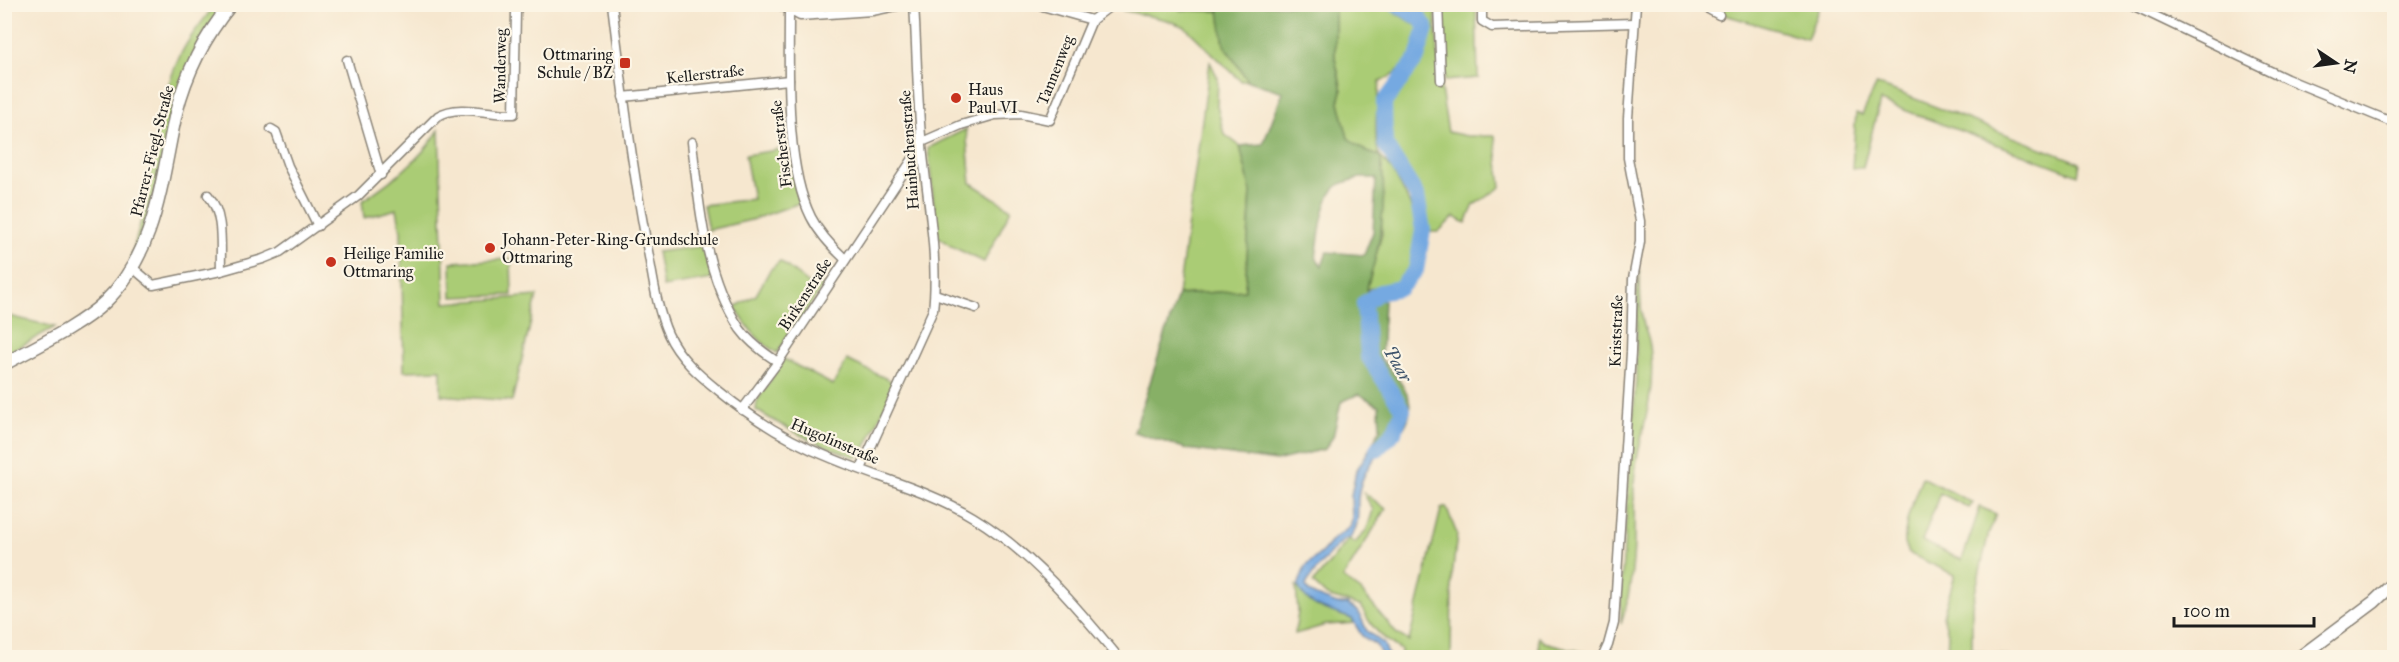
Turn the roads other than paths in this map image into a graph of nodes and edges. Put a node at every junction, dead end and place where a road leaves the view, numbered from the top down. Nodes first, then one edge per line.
1 (231, 4) edge
2 (520, 4) edge
3 (612, 4) edge
4 (778, 4) edge
5 (906, 4) edge
6 (914, 4) edge
7 (1035, 4) edge
8 (1113, 4) edge
9 (1438, 4) edge
10 (1482, 4) edge
11 (1635, 4) edge
12 (1698, 4) edge
13 (2130, 4) edge
14 (789, 12) junction
15 (1719, 15) dead end
16 (1092, 20) junction
17 (1634, 22) junction
18 (347, 60) dead end
19 (789, 80) junction
20 (1442, 80) dead end
21 (623, 97) junction
22 (2394, 123) edge
23 (271, 129) dead end
24 (692, 142) dead end
25 (922, 142) junction
26 (381, 175) junction
27 (208, 195) dead end
28 (318, 226) junction
29 (845, 260) junction
30 (133, 268) junction
31 (221, 271) junction
32 (935, 294) junction
33 (976, 308) dead end
34 (778, 362) junction
35 (4, 364) edge
36 (742, 410) junction
37 (861, 469) junction
38 (2394, 583) edge
39 (1119, 657) edge
40 (1602, 657) edge
41 (2299, 657) edge

1 - 30 main road, Pfarrer-Fiegl-Straße
2 - 26 street, Wanderweg
3 - 21 street, Hugolinstraße
4 - 14 street
5 - 14 street
6 - 25 street, Hainbuchenstraße
7 - 16 street
8 - 16 street
9 - 20 street
10 - 17 street
11 - 17 street, Kriststraße
12 - 15 street
13 - 22 street
14 - 19 street, Fischerstraße
16 - 25 street, Tannenweg
17 - 40 street, Kriststraße
18 - 26 street
19 - 21 street, Kellerstraße
19 - 29 street, Fischerstraße
21 - 36 street, Hugolinstraße
23 - 28 street
24 - 34 street
25 - 29 street, Birkenstraße
25 - 32 street, Hainbuchenstraße
26 - 28 street, Wanderweg
27 - 31 street
28 - 31 street, Wanderweg
29 - 34 street, Birkenstraße
30 - 31 street, Wanderweg
30 - 35 main road, Pfarrer-Fiegl-Straße
32 - 33 street
32 - 37 street, Hainbuchenstraße
34 - 36 street, Birkenstraße
36 - 37 street, Hugolinstraße
37 - 39 street, Hugolinstraße
38 - 41 main road

